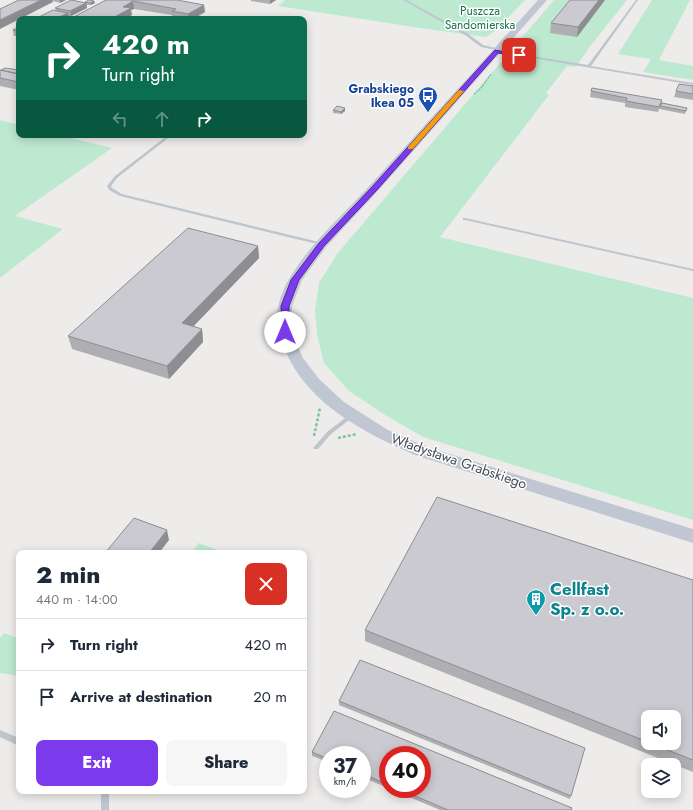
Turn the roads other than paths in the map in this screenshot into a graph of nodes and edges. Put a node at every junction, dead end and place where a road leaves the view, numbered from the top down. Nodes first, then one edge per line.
1 (404, 0) edge
2 (543, 0) edge
3 (637, 0) edge
4 (500, 51) junction
5 (589, 67) junction
6 (693, 84) edge
7 (166, 138) edge
8 (465, 219) dead end
9 (321, 244) junction
10 (693, 270) edge
11 (352, 416) junction
12 (318, 446) road end
13 (693, 536) edge
14 (0, 733) edge
15 (16, 741) edge
16 (105, 794) edge
17 (105, 810) edge

1 - 4 lane
2 - 4 street, Władysława Grabskiego
3 - 5 lane
4 - 5 lane
4 - 9 street, Władysława Grabskiego
5 - 6 lane
7 - 9 lane
8 - 10 lane
9 - 11 street, Władysława Grabskiego
11 - 12 lane
11 - 13 street, Władysława Grabskiego
14 - 15 lane
16 - 17 lane

